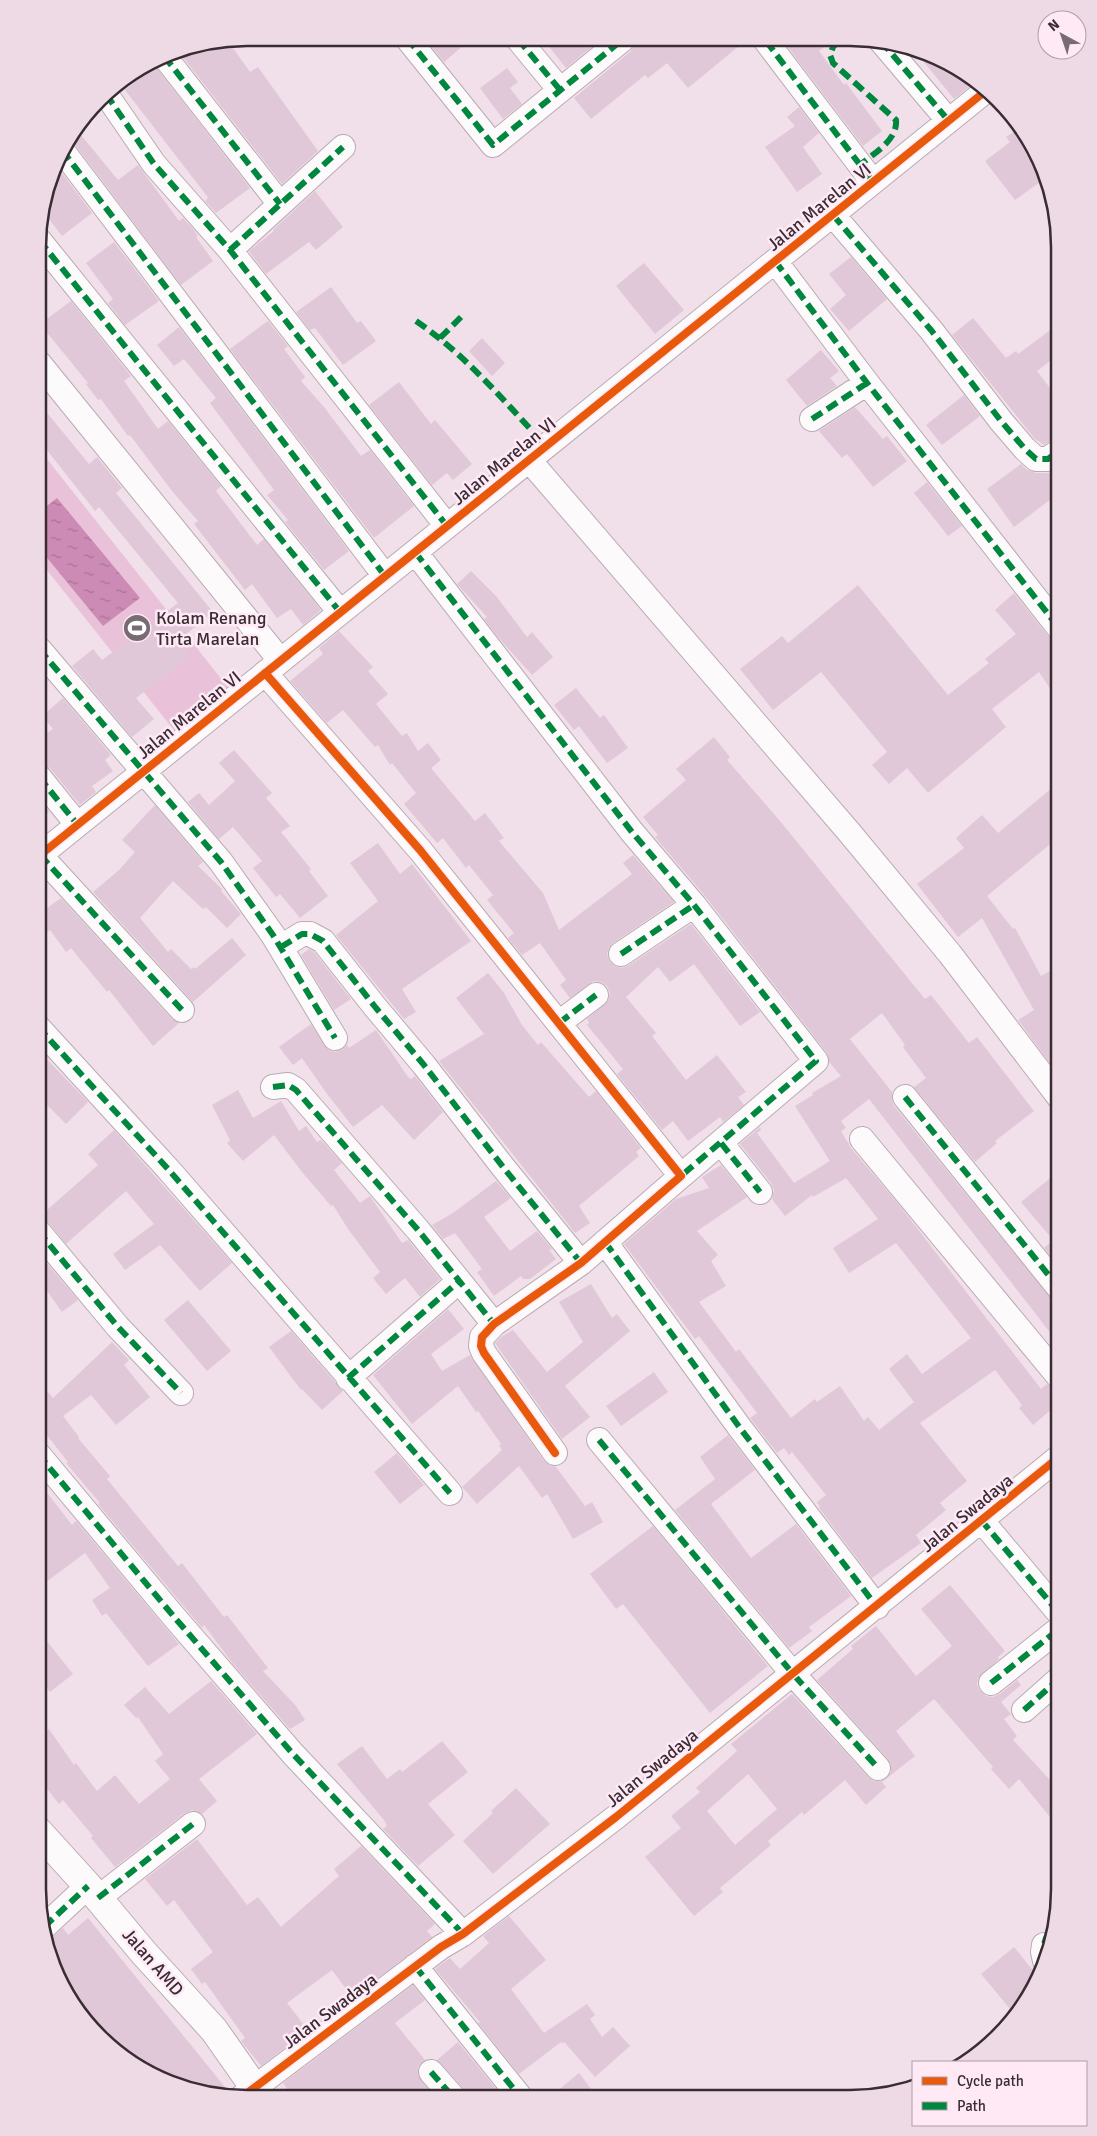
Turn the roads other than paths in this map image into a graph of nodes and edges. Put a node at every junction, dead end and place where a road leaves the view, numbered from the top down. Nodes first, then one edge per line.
1 (413, 46) edge
2 (524, 46) edge
3 (615, 46) edge
4 (770, 46) edge
5 (889, 50) edge
6 (169, 62) edge
7 (560, 90) junction
8 (981, 95) edge
9 (110, 100) edge
10 (948, 120) junction
11 (343, 147) dead end
12 (67, 157) edge
13 (873, 182) junction
14 (280, 204) junction
15 (833, 215) junction
16 (46, 249) edge
17 (230, 250) junction
18 (775, 261) junction
19 (46, 372) edge
20 (867, 383) junction
21 (812, 419) dead end
22 (1051, 457) edge
23 (529, 460) junction
24 (447, 526) junction
25 (415, 552) junction
26 (384, 576) junction
27 (340, 612) junction
28 (1051, 618) edge
29 (46, 657) edge
30 (273, 666) junction
31 (143, 771) junction
32 (46, 786) edge
33 (77, 824) junction
34 (46, 849) edge
35 (46, 863) edge
36 (694, 905) junction
37 (281, 948) junction
38 (621, 954) dead end
39 (596, 995) dead end
40 (182, 1010) dead end
41 (559, 1023) junction
42 (46, 1036) edge
43 (335, 1038) dead end
44 (273, 1087) dead end
45 (1051, 1087) edge
46 (905, 1097) dead end
47 (862, 1139) dead end
48 (721, 1143) junction
49 (681, 1176) junction
50 (760, 1192) dead end
51 (46, 1241) edge
52 (605, 1242) junction
53 (581, 1263) junction
54 (1051, 1278) edge
55 (458, 1282) junction
56 (494, 1324) junction
57 (1051, 1367) edge
58 (348, 1378) junction
59 (181, 1392) dead end
60 (600, 1440) dead end
61 (555, 1453) dead end
62 (1051, 1463) edge
63 (46, 1464) edge
64 (450, 1493) dead end
65 (981, 1520) junction
66 (1051, 1603) edge
67 (877, 1607) junction
68 (1051, 1635) edge
69 (793, 1674) junction
70 (992, 1683) dead end
71 (1051, 1686) edge
72 (1024, 1710) dead end
73 (878, 1768) dead end
74 (193, 1824) dead end
75 (46, 1840) edge
76 (93, 1892) junction
77 (49, 1923) edge
78 (463, 1934) junction
79 (415, 1966) junction
80 (431, 2072) dead end
81 (250, 2090) edge
82 (256, 2090) edge
83 (447, 2090) edge
84 (515, 2090) edge

1 - 7 street
2 - 7 street
3 - 7 street
4 - 13 street
5 - 10 street
6 - 14 street
8 - 10 street, Jalan Marelan VI
9 - 17 street
10 - 13 street, Jalan Marelan VI
11 - 14 street
12 - 26 street
13 - 15 street, Jalan Marelan VI
14 - 17 street
15 - 18 street, Jalan Marelan VI
15 - 22 street
16 - 27 street
17 - 24 street
18 - 20 street
18 - 23 street, Jalan Marelan VI
19 - 30 street
20 - 21 street
20 - 28 street
23 - 24 street, Jalan Marelan VI
23 - 45 street
24 - 25 street, Jalan Marelan VI
25 - 26 street, Jalan Marelan VI
25 - 36 street
26 - 27 street, Jalan Marelan VI
27 - 30 street, Jalan Marelan VI
29 - 31 street
30 - 31 street, Jalan Marelan VI
30 - 41 street
31 - 33 street, Jalan Marelan VI
31 - 37 street
32 - 33 street
33 - 34 street, Jalan Marelan VI
35 - 40 street
36 - 38 street
36 - 48 street
37 - 43 street
37 - 53 street
39 - 41 street
41 - 49 street
42 - 58 street
44 - 55 street
46 - 54 street
47 - 57 street
48 - 49 street
48 - 50 street
49 - 52 street
51 - 59 street
52 - 53 street
52 - 67 street
53 - 56 street
55 - 56 street
55 - 58 street
56 - 61 street
58 - 64 street
60 - 69 street
62 - 65 street, Jalan Swadaya
63 - 78 street
65 - 66 street
65 - 67 street, Jalan Swadaya
67 - 69 street, Jalan Swadaya
68 - 70 street
69 - 73 street
69 - 78 street, Jalan Swadaya
71 - 72 street
74 - 76 street
75 - 76 street, Jalan AMD
76 - 77 street
76 - 81 street, Jalan AMD
78 - 79 street, Jalan Swadaya
79 - 82 street, Jalan Swadaya
79 - 84 street
80 - 83 street

